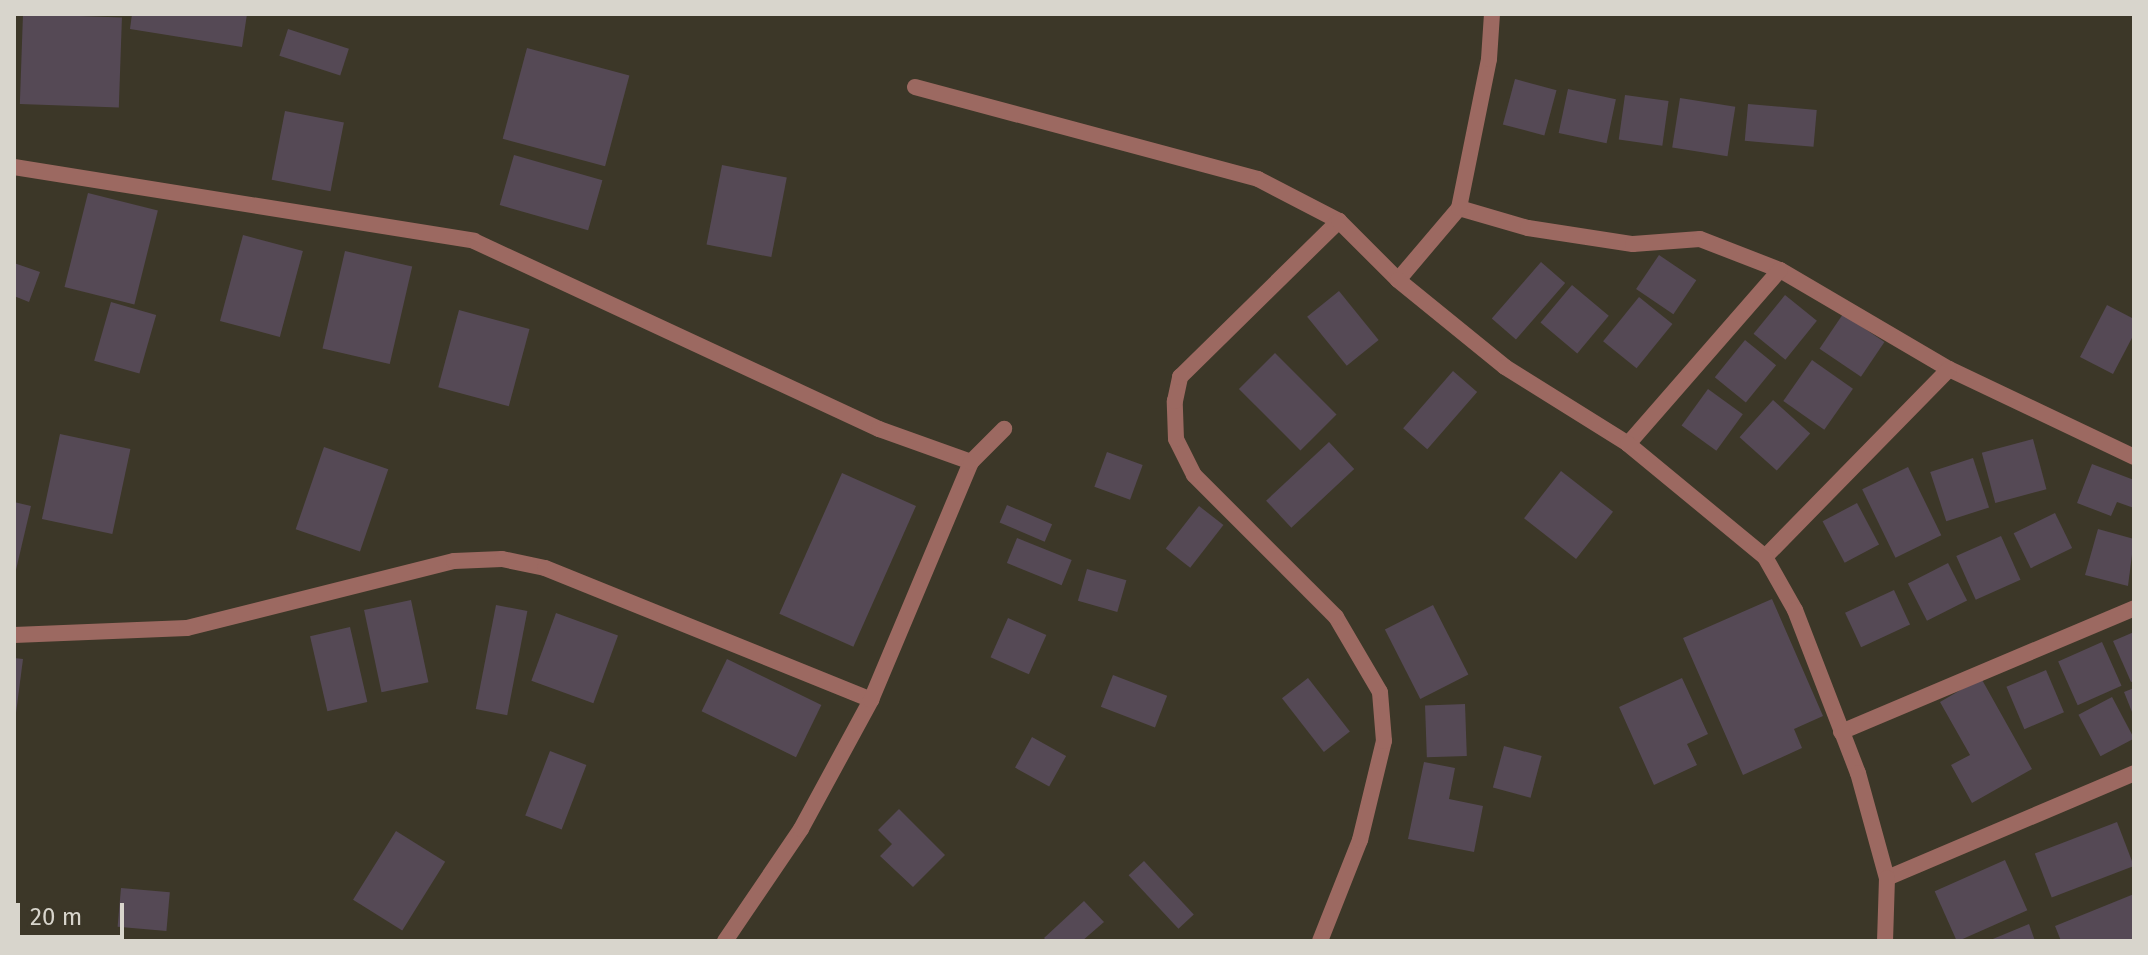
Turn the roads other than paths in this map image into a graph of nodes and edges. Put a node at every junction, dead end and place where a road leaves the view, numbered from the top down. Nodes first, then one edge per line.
1 (1492, 14) edge
2 (915, 87) dead end
3 (14, 167) edge
4 (1459, 208) junction
5 (1339, 221) junction
6 (1780, 270) junction
7 (1398, 280) junction
8 (1949, 369) junction
9 (1004, 429) dead end
10 (1628, 444) junction
11 (2134, 457) edge
12 (971, 462) junction
13 (1765, 557) junction
14 (2134, 608) edge
15 (14, 635) edge
16 (871, 700) junction
17 (1841, 732) junction
18 (2134, 773) edge
19 (1887, 878) junction
20 (725, 941) edge
21 (1320, 941) edge
22 (1885, 941) edge

1 - 4 street
2 - 5 street
3 - 12 street
4 - 6 street
4 - 7 street
5 - 7 street
5 - 21 street
6 - 8 street
6 - 10 street
7 - 10 street
8 - 11 street
8 - 13 street
9 - 12 street
10 - 13 street
12 - 16 street
13 - 17 street
14 - 17 street
15 - 16 street
16 - 20 street
17 - 19 street
18 - 19 street
19 - 22 street

